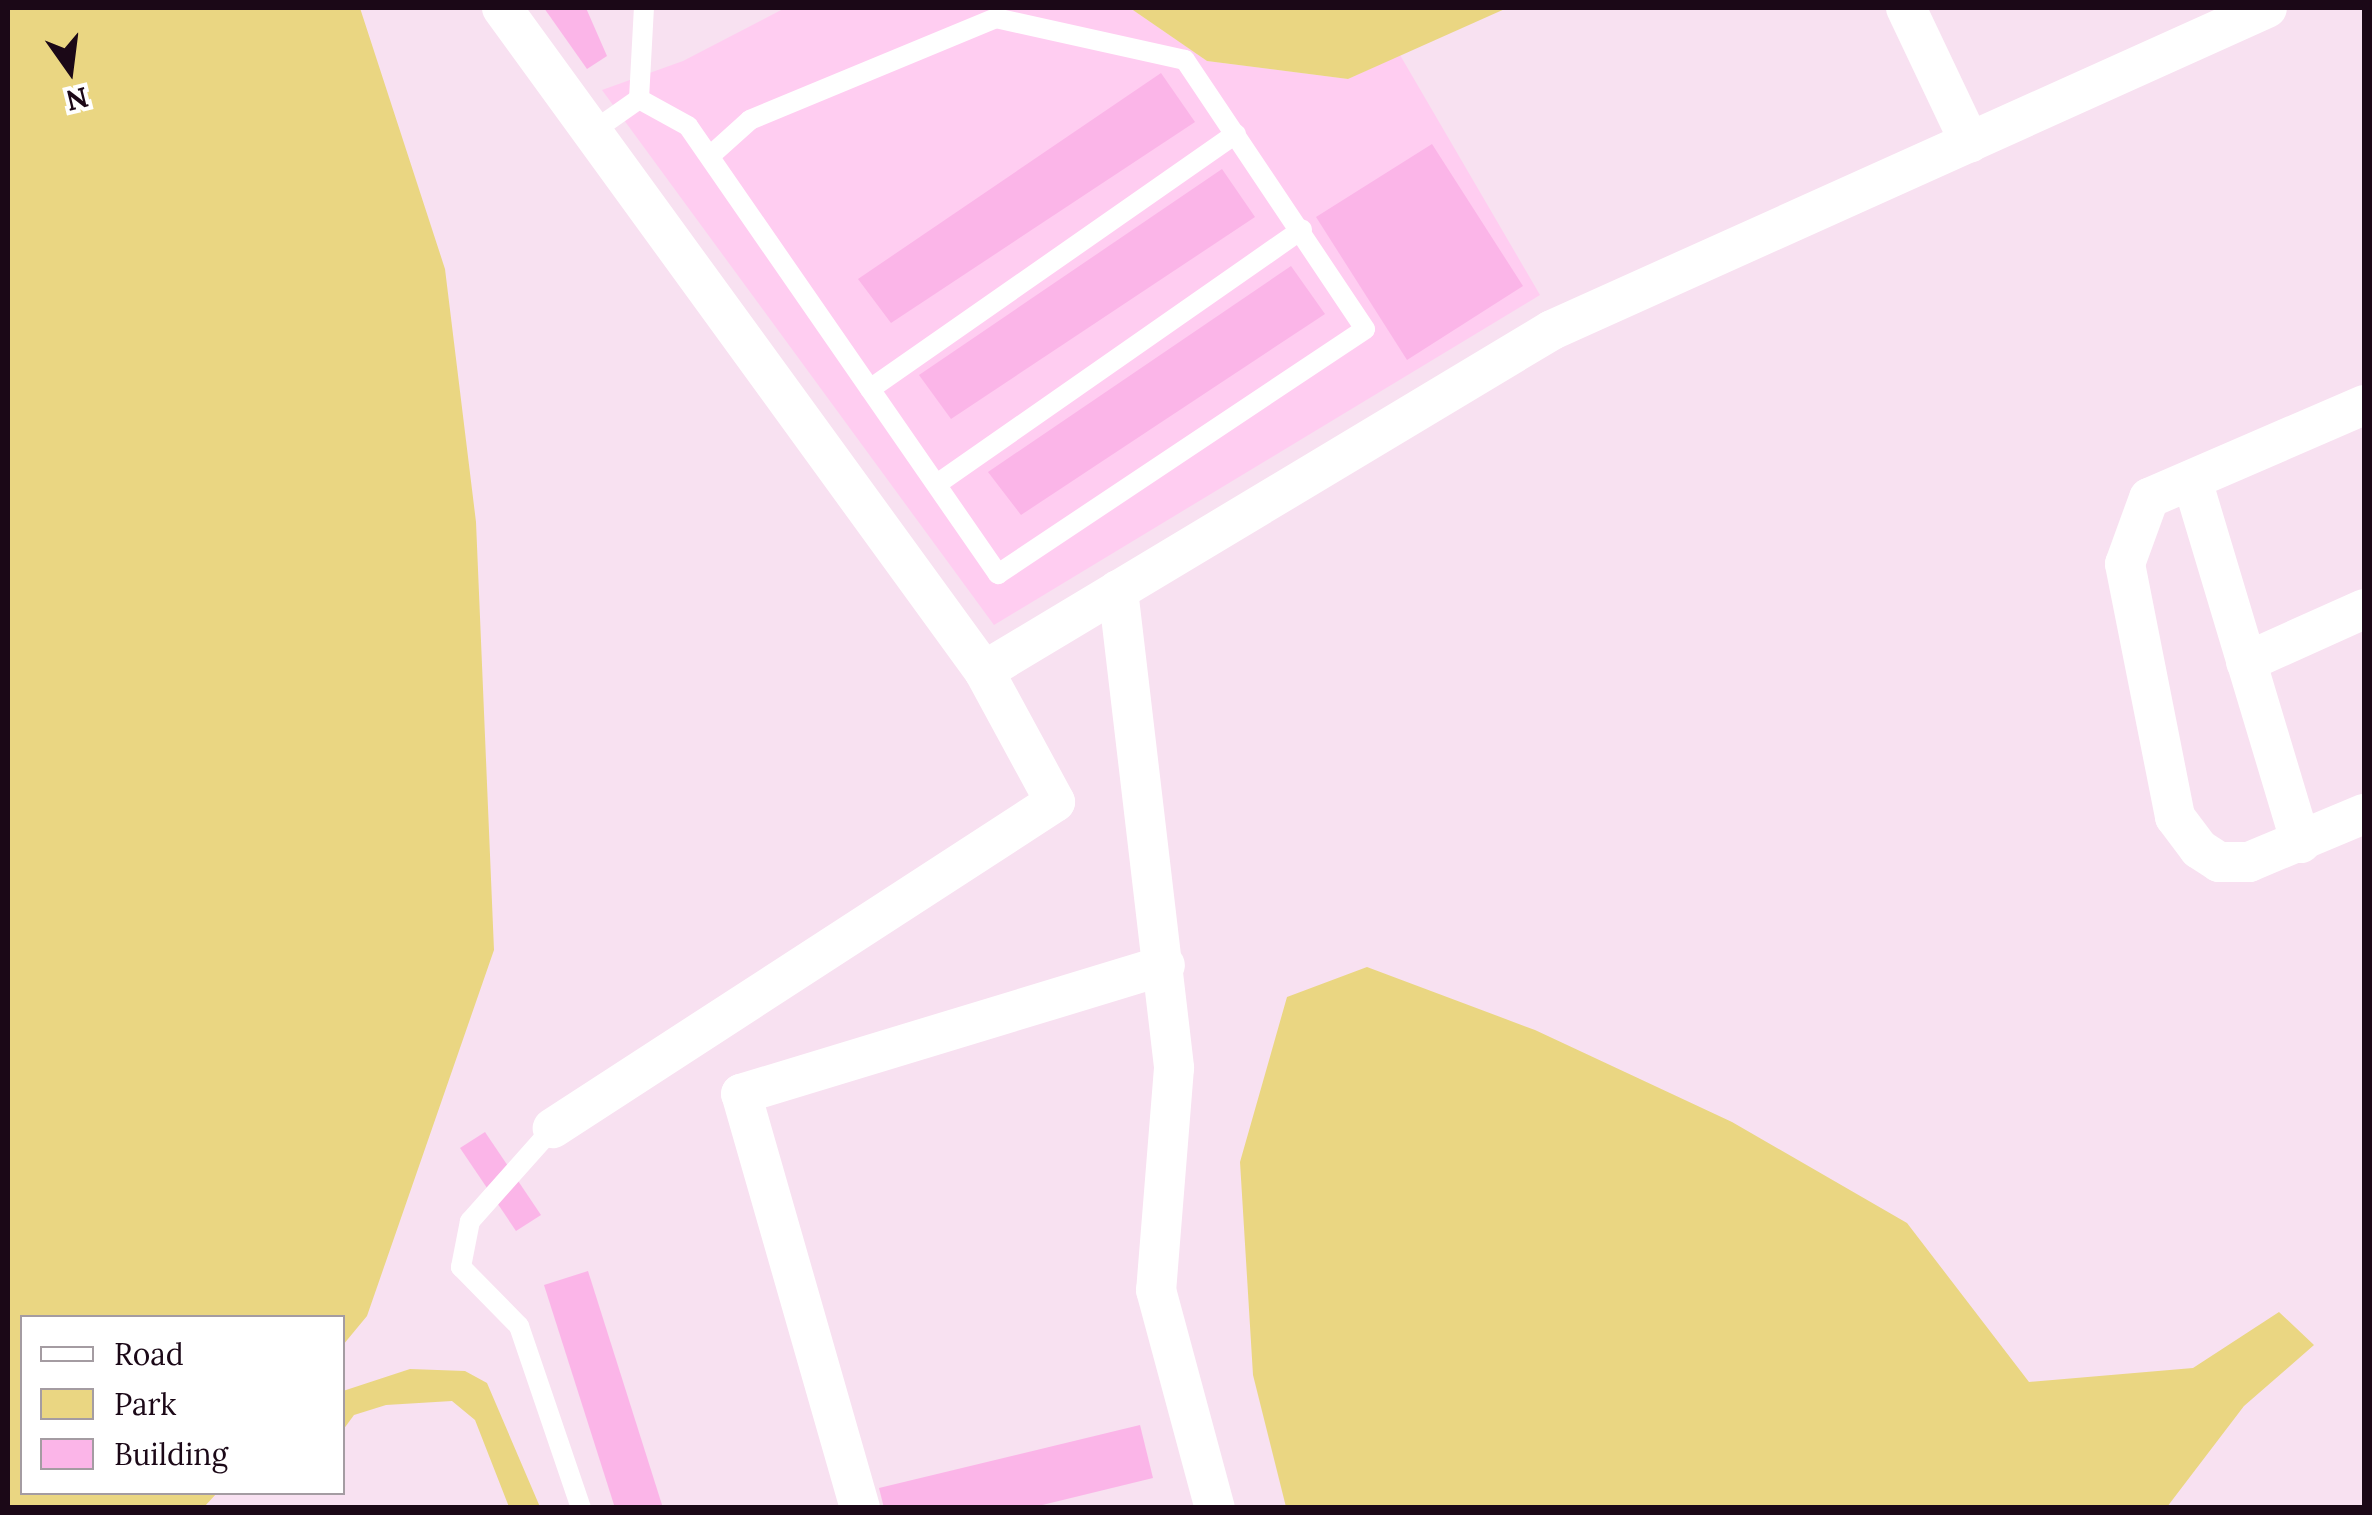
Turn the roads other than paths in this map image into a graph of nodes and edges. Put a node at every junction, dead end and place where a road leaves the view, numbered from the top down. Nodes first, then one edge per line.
1 (502, 8) edge
2 (644, 8) edge
3 (1906, 8) edge
4 (2267, 8) edge
5 (640, 99) junction
6 (592, 132) junction
7 (1236, 134) junction
8 (1970, 144) junction
9 (710, 156) junction
10 (1302, 229) junction
11 (870, 389) junction
12 (2364, 405) edge
13 (2192, 480) junction
14 (936, 484) junction
15 (1118, 590) junction
16 (2364, 609) edge
17 (2246, 662) junction
18 (984, 672) junction
19 (2364, 814) edge
20 (2300, 844) junction
21 (1165, 965) junction
22 (554, 1128) joint
23 (581, 1508) edge
24 (860, 1508) edge
25 (1215, 1508) edge

1 - 6 street
2 - 5 lane
3 - 8 street
4 - 8 street
5 - 6 lane
5 - 9 lane
6 - 18 street
7 - 9 lane
7 - 10 lane
7 - 11 lane
8 - 15 street
9 - 11 lane
10 - 14 lane
10 - 14 lane
11 - 14 lane
12 - 13 street
13 - 17 street
13 - 20 street
15 - 18 street
15 - 21 street
16 - 17 street
17 - 20 street
18 - 22 street
19 - 20 street
21 - 24 street
21 - 25 street
22 - 23 lane

